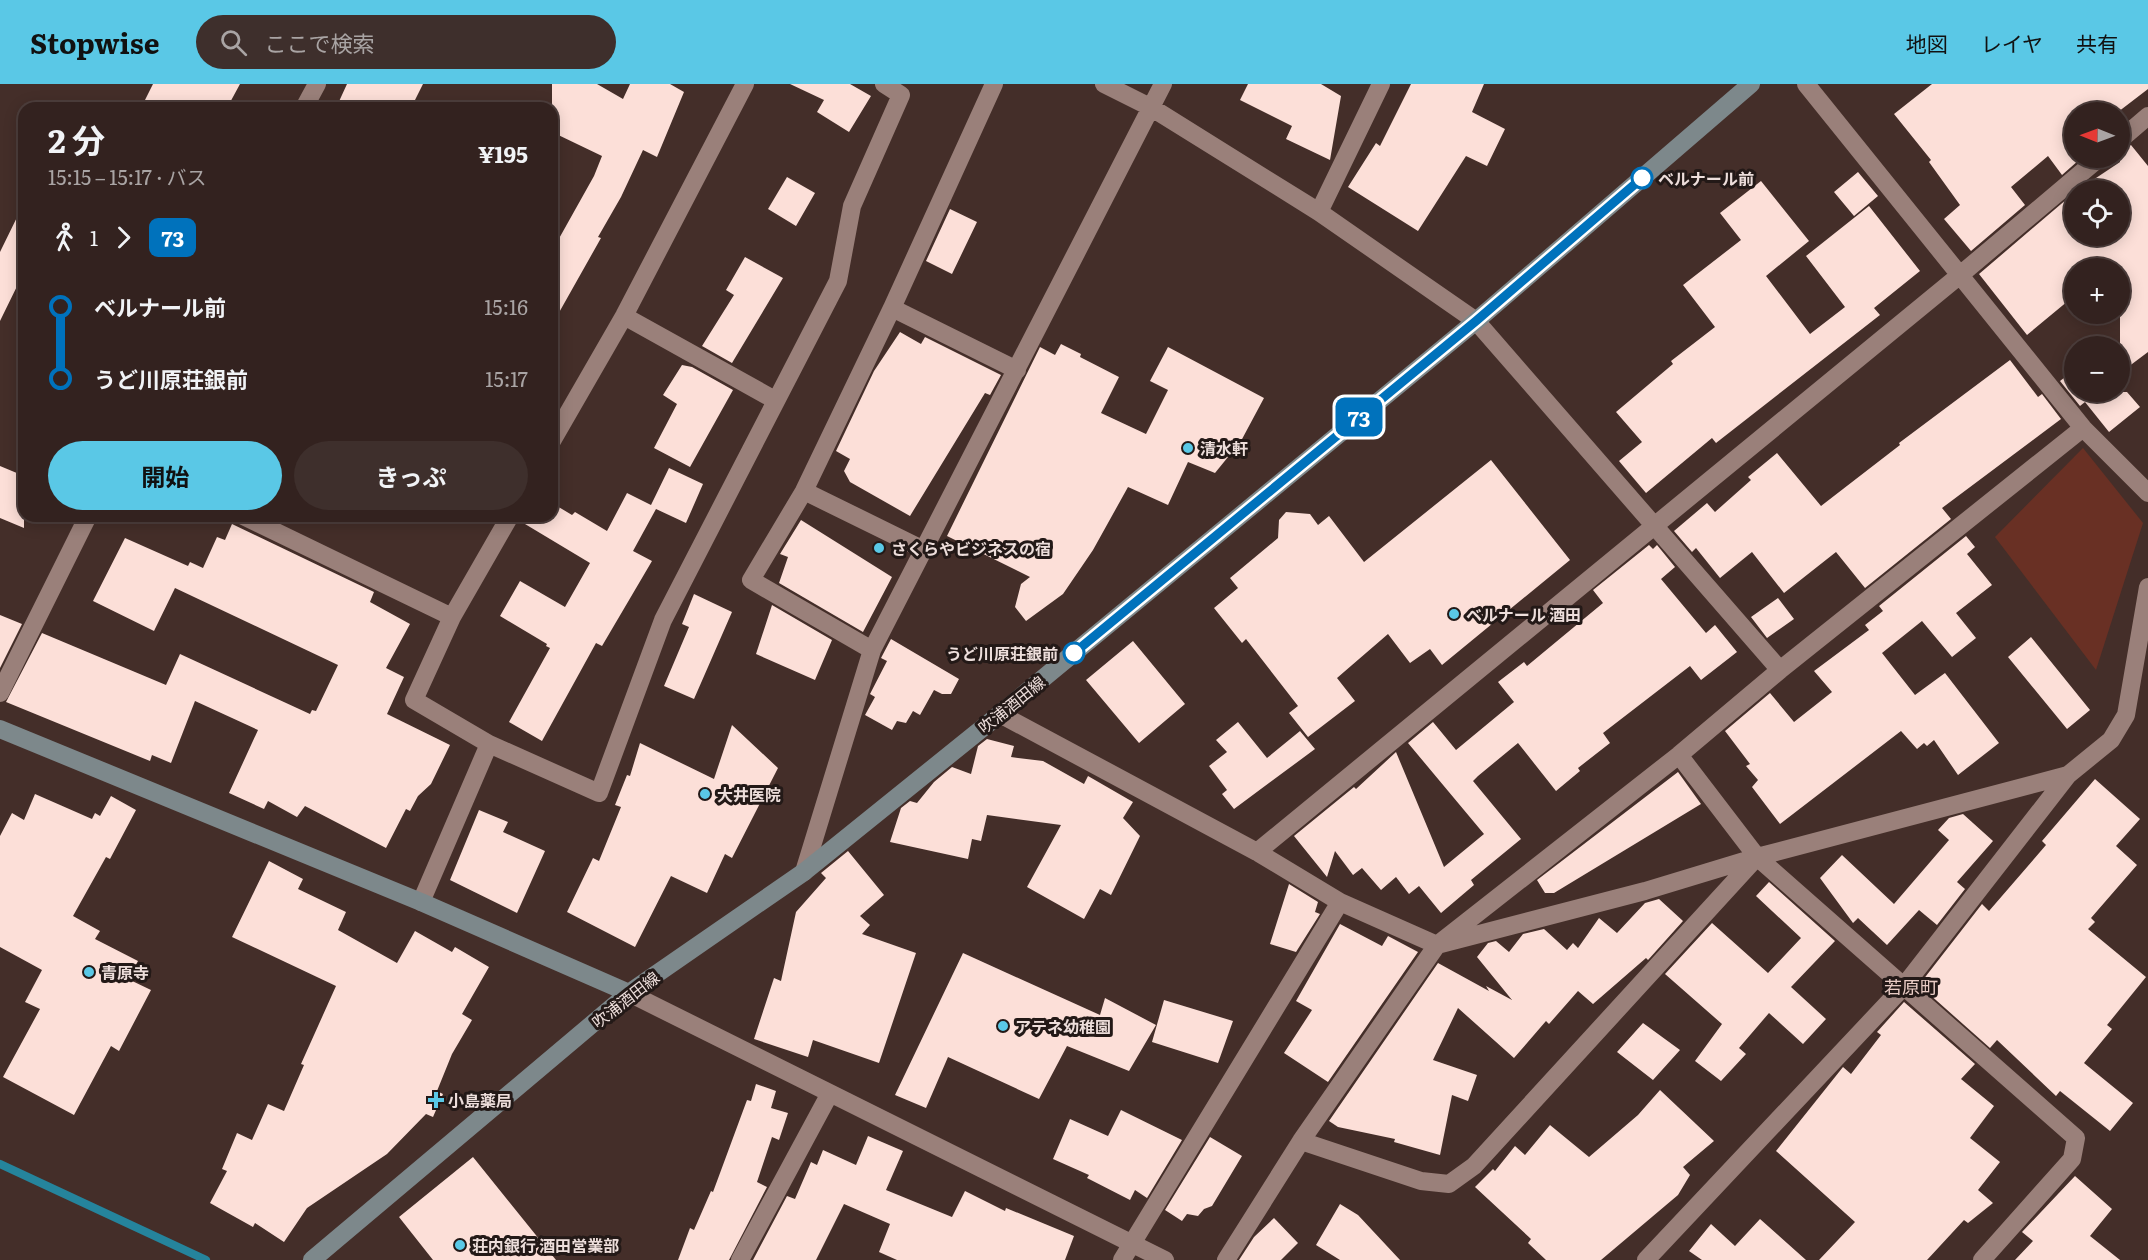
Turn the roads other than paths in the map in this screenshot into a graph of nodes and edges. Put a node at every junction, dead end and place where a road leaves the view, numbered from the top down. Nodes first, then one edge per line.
1 (317, 84) edge
2 (745, 84) edge
3 (884, 84) edge
4 (994, 84) edge
5 (1104, 84) edge
6 (1163, 84) edge
7 (1381, 84) edge
8 (1751, 84) edge
9 (1806, 84) edge
10 (307, 102) edge
11 (1152, 108) junction
12 (2145, 125) edge
13 (2130, 134) edge
14 (2087, 168) edge
15 (1319, 212) junction
16 (1960, 276) junction
17 (892, 308) junction
18 (624, 316) junction
19 (1476, 321) junction
20 (1017, 370) junction
21 (775, 400) junction
22 (2083, 428) junction
23 (558, 431) edge
24 (804, 490) junction
25 (2148, 494) edge
26 (85, 522) edge
27 (255, 522) edge
28 (507, 522) edge
29 (1654, 526) junction
30 (924, 550) junction
31 (2148, 587) edge
32 (452, 617) junction
33 (873, 650) junction
34 (1780, 670) junction
35 (0, 693) edge
36 (1000, 714) junction
37 (0, 729) edge
38 (489, 744) junction
39 (1679, 755) junction
40 (2068, 775) junction
41 (1257, 852) junction
42 (1757, 857) junction
43 (804, 872) junction
44 (421, 902) junction
45 (1340, 902) junction
46 (1437, 945) junction
47 (1904, 986) junction
48 (629, 993) junction
49 (829, 1095) junction
50 (1301, 1140) junction
51 (1133, 1244) junction
52 (312, 1260) edge
53 (740, 1260) edge
54 (1122, 1260) edge
55 (1165, 1260) edge
56 (1226, 1260) edge
57 (1646, 1260) edge
58 (1983, 1260) edge

1 - 10 street
2 - 18 street
3 - 21 street
4 - 17 street
5 - 11 street
6 - 11 street
7 - 15 street
8 - 19 main road, 吹浦酒田線
9 - 16 street
11 - 15 street
11 - 20 street
12 - 13 street
14 - 16 street
15 - 19 street
16 - 22 street
16 - 29 street
17 - 20 street
17 - 24 street
18 - 21 street
18 - 23 street
19 - 29 street
19 - 36 main road, 吹浦酒田線
20 - 30 street
21 - 38 street
22 - 25 street
22 - 34 street
24 - 30 street
24 - 33 street
26 - 35 street
27 - 32 street
28 - 32 street
29 - 34 street
29 - 41 street
30 - 33 street
31 - 40 street
32 - 38 street
33 - 43 street
34 - 39 street
36 - 41 street
36 - 43 main road, 吹浦酒田線
37 - 44 main road
38 - 44 street
39 - 42 street
39 - 46 street
40 - 42 street
40 - 47 street
41 - 45 street
42 - 46 street
42 - 47 street
42 - 50 street
43 - 48 main road, 吹浦酒田線
44 - 48 main road
45 - 46 street
45 - 51 street
46 - 50 street
47 - 57 street
47 - 58 street
48 - 49 street
48 - 52 main road, 吹浦酒田線
49 - 51 street
49 - 53 street
50 - 56 street
51 - 54 street
51 - 55 street

